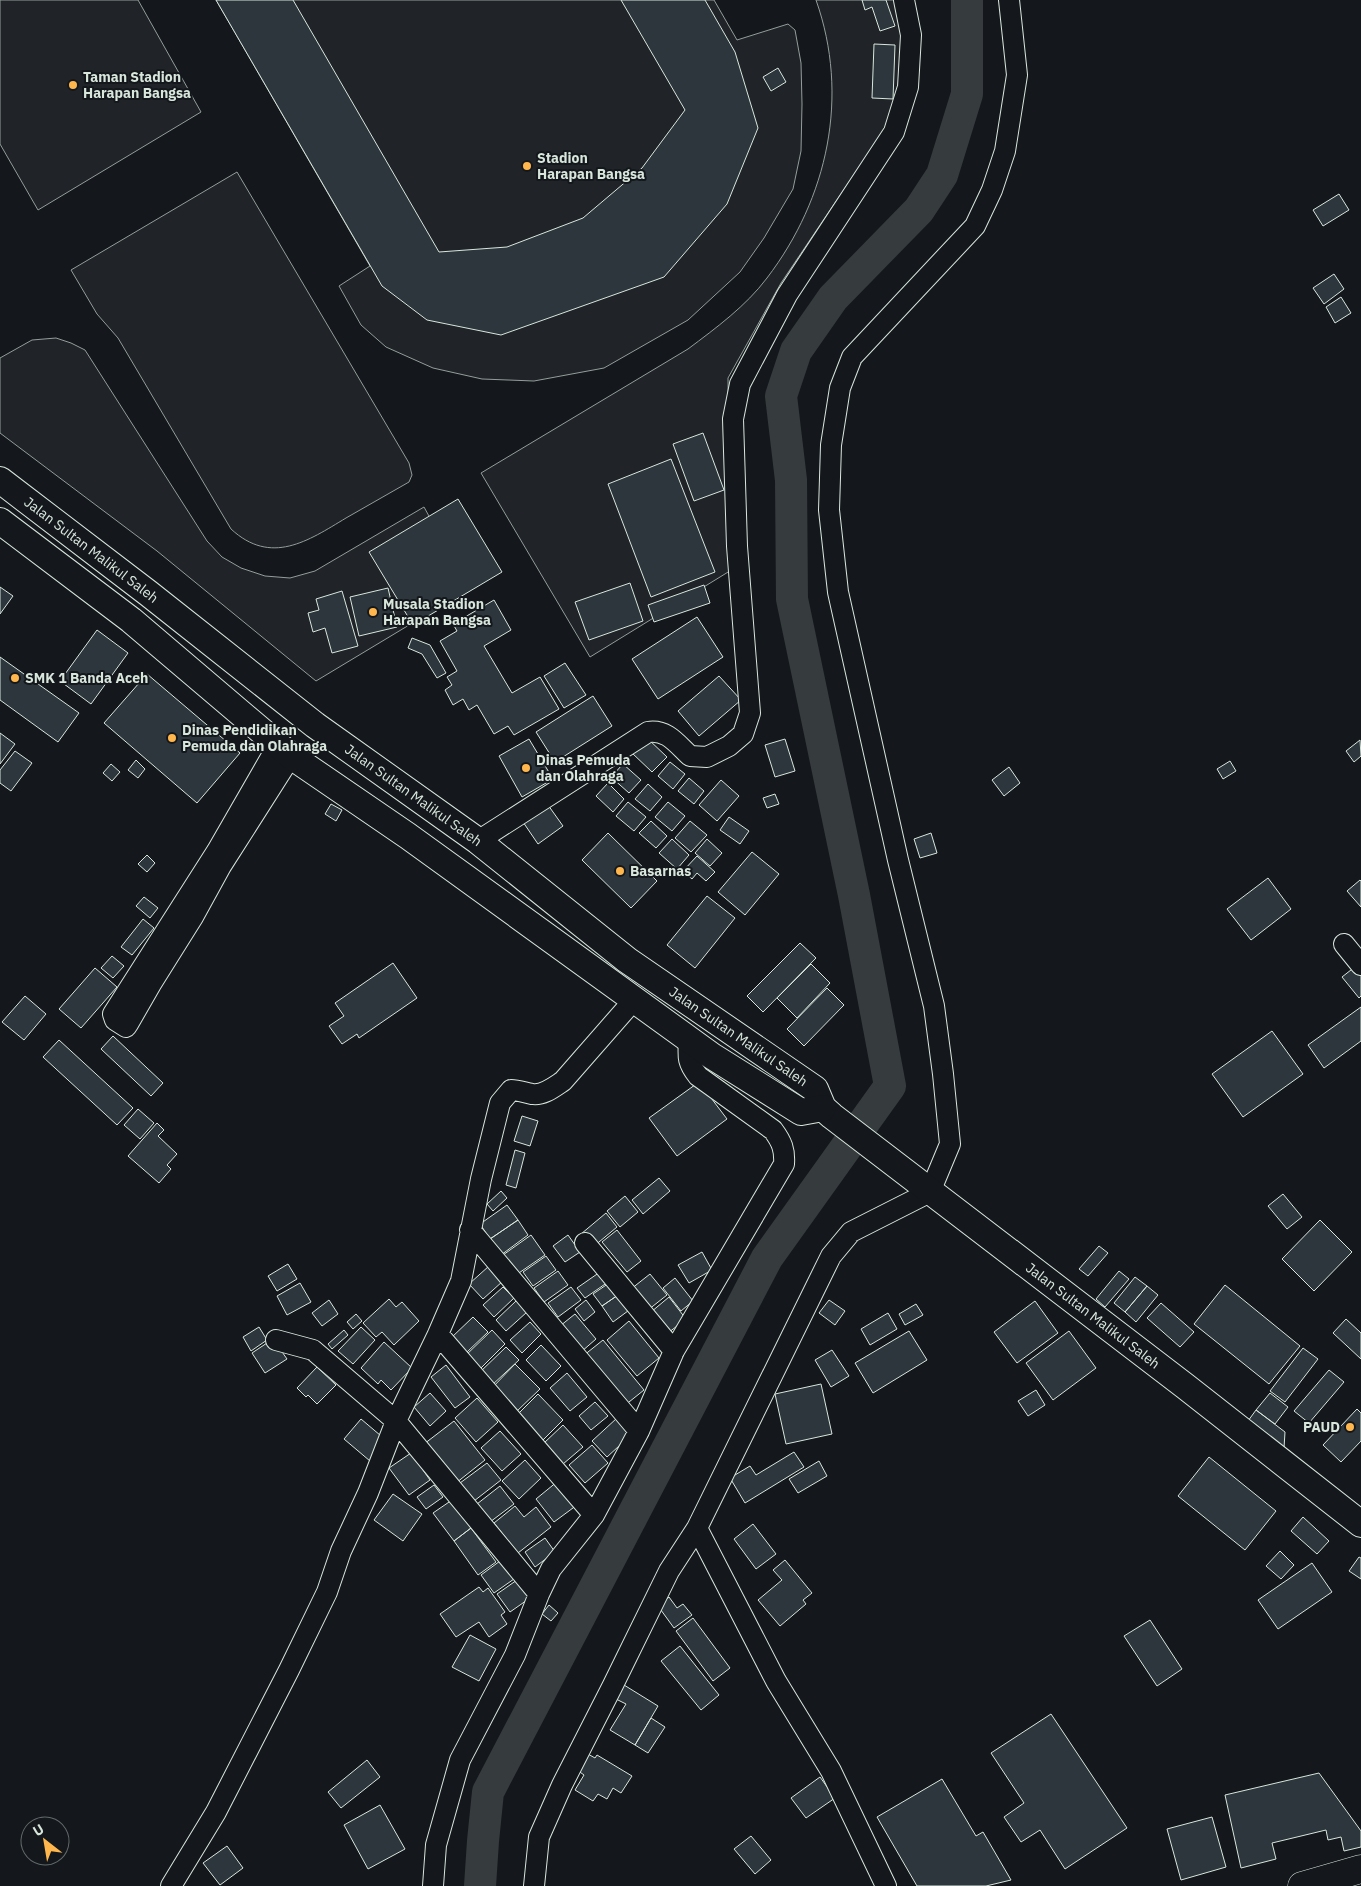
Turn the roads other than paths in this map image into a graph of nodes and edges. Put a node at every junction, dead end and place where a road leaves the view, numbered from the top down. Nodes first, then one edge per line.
1 (904, 0) edge
2 (1010, 0) edge
3 (0, 480) edge
4 (0, 520) edge
5 (148, 593) junction
6 (131, 620) junction
7 (285, 751) junction
8 (430, 806) junction
9 (408, 836) junction
10 (478, 841) junction
11 (1344, 944) dead end
12 (1361, 965) edge
13 (633, 1001) junction
14 (689, 1040) junction
15 (828, 1112) junction
16 (930, 1192) junction
17 (470, 1230) junction
18 (585, 1243) dead end
19 (438, 1334) junction
20 (276, 1340) dead end
21 (674, 1351) junction
22 (396, 1421) junction
23 (639, 1432) junction
24 (594, 1515) junction
25 (1361, 1524) edge
26 (697, 1528) junction
27 (539, 1594) junction
28 (1361, 1869) edge
29 (171, 1886) edge
30 (433, 1886) edge
31 (534, 1886) edge
32 (886, 1886) edge
33 (1302, 1886) edge

1 - 10 street
2 - 16 street
3 - 5 main road, Jalan Sultan Malikul Saleh
4 - 6 main road, Jalan Sultan Malikul Saleh
5 - 6 main road
5 - 8 main road, Jalan Sultan Malikul Saleh
6 - 7 main road, Jalan Sultan Malikul Saleh
7 - 7 street
7 - 9 main road, Jalan Sultan Malikul Saleh
8 - 9 main road
8 - 10 main road, Jalan Sultan Malikul Saleh
9 - 13 main road, Jalan Sultan Malikul Saleh
10 - 15 main road, Jalan Sultan Malikul Saleh
11 - 12 street
13 - 14 main road, Jalan Sultan Malikul Saleh
13 - 17 street
14 - 15 main road, Jalan Sultan Malikul Saleh
14 - 21 street
15 - 16 main road, Jalan Sultan Malikul Saleh
16 - 25 main road, Jalan Sultan Malikul Saleh
16 - 26 street
17 - 19 street
17 - 23 street
18 - 21 street
19 - 22 street
19 - 24 street
20 - 22 street
21 - 23 street
22 - 27 street
22 - 29 street
23 - 24 street
24 - 27 street
26 - 31 street
26 - 32 street
27 - 30 street
28 - 33 highway

